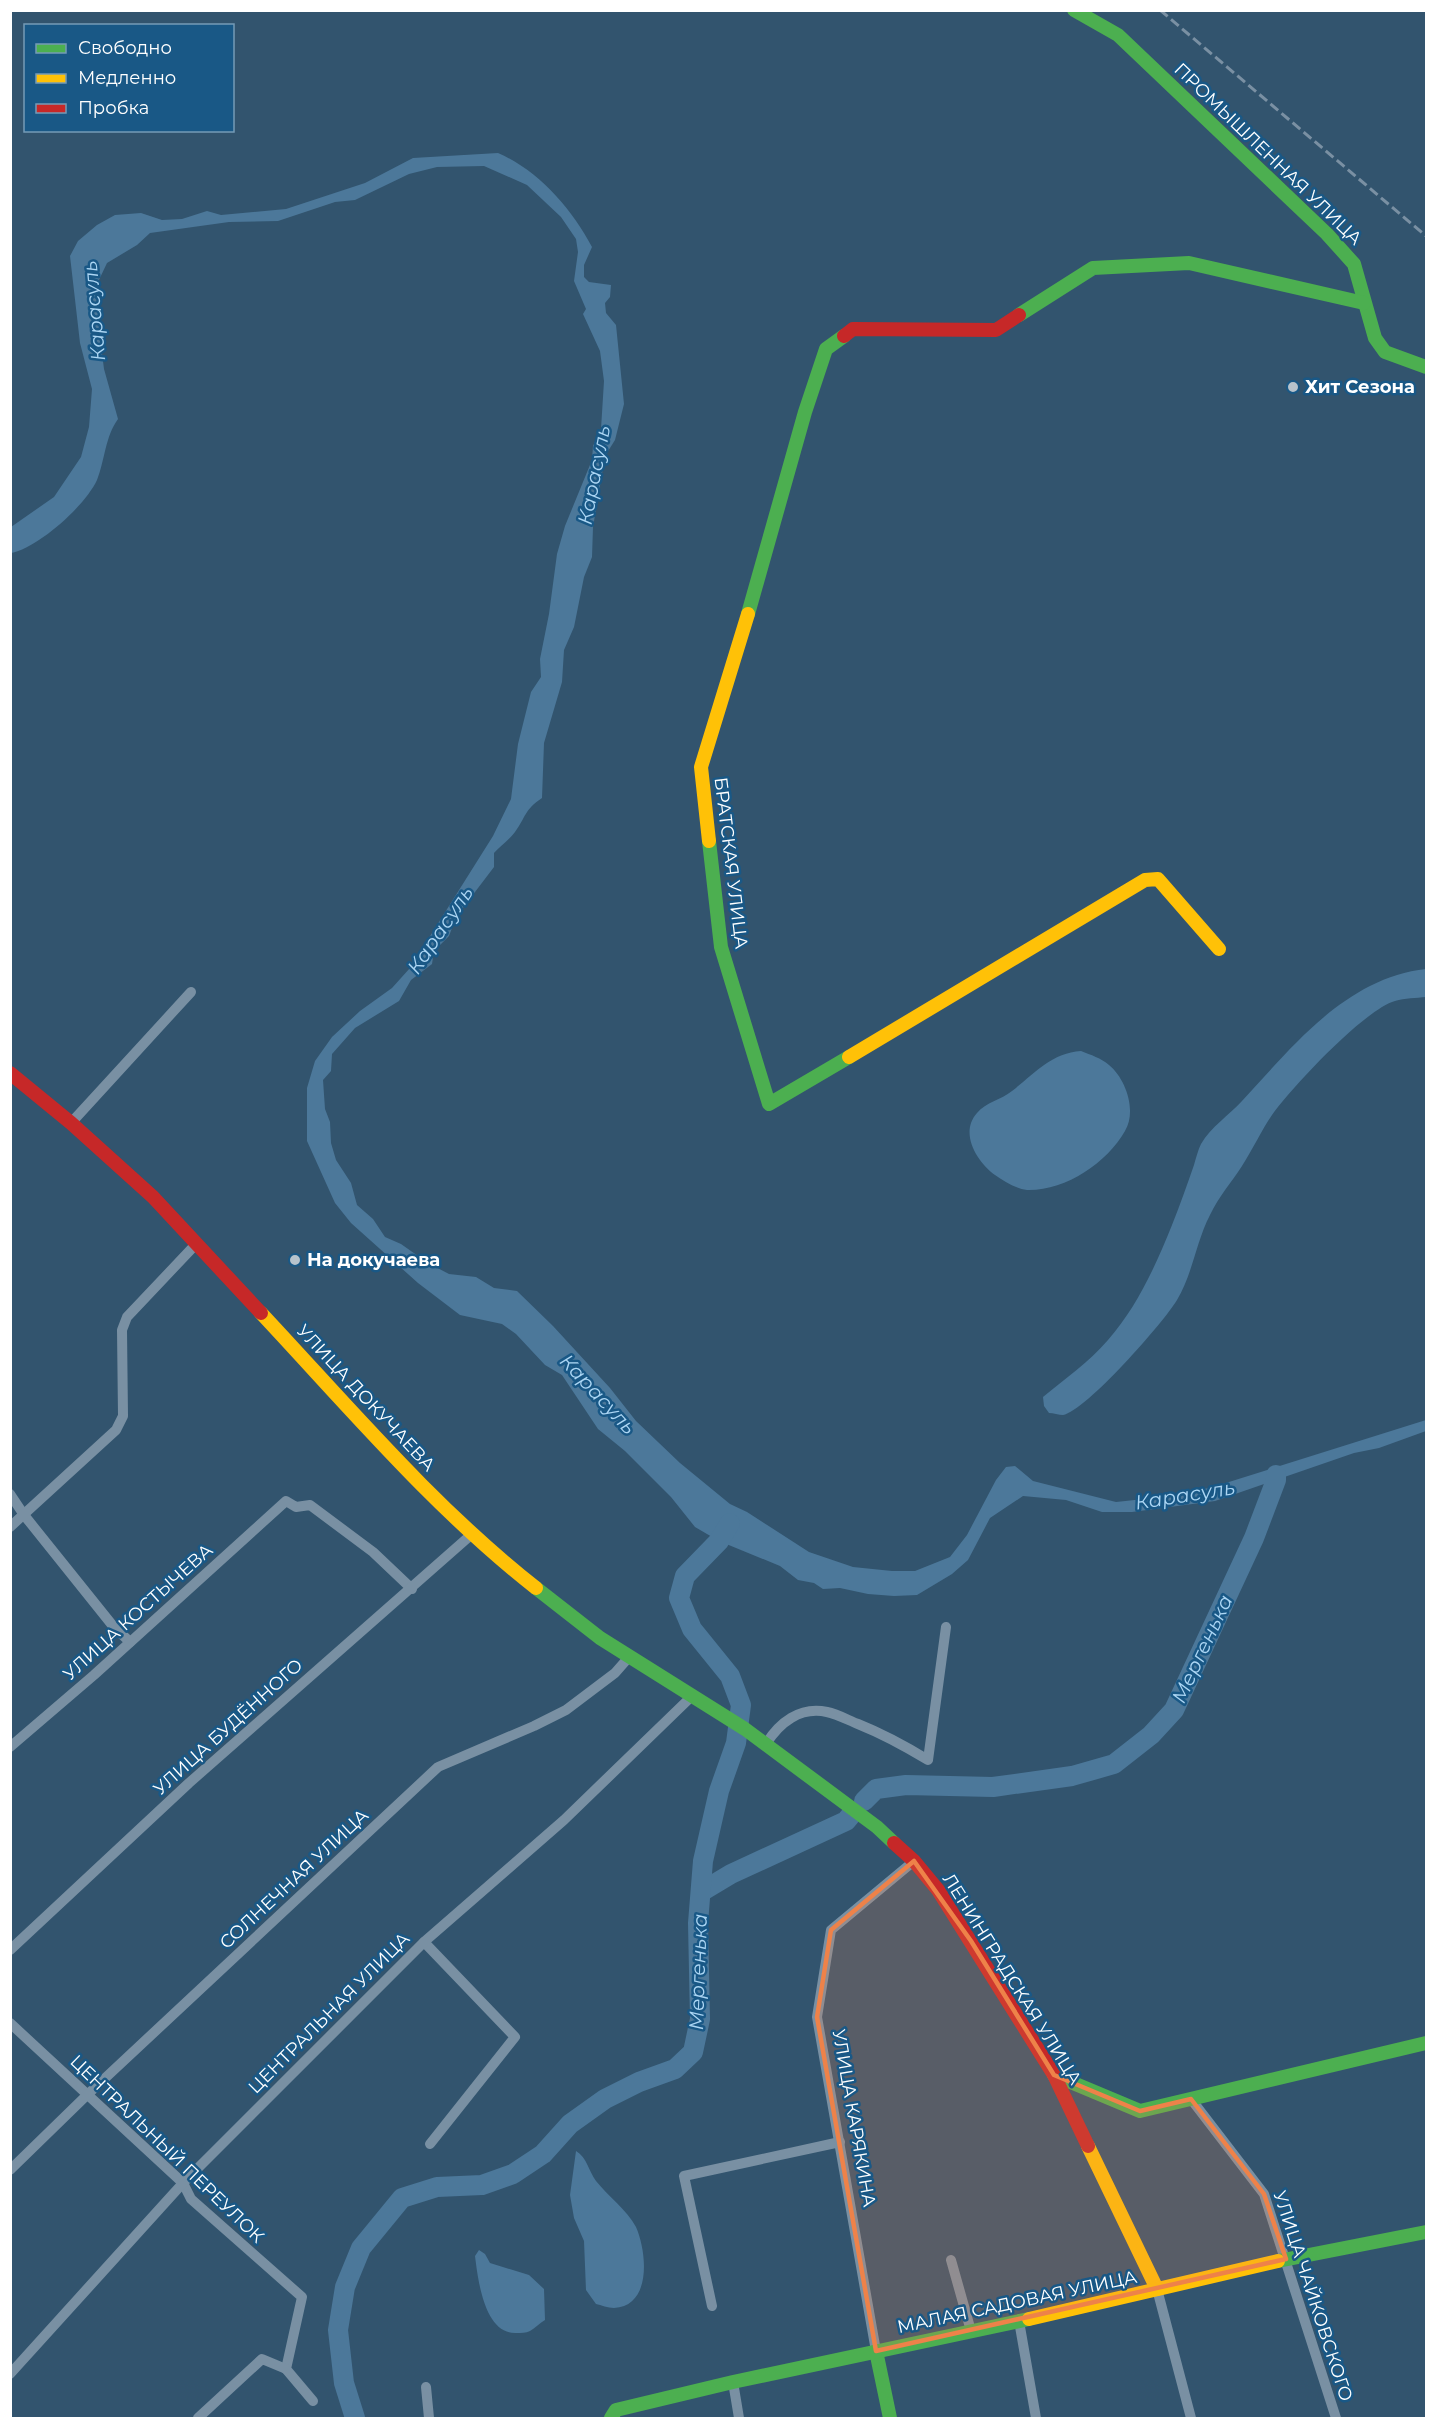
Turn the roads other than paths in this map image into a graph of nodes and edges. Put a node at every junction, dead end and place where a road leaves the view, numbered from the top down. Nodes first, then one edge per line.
1 (1074, 10) edge
2 (1364, 303) junction
3 (1426, 367) edge
4 (1219, 949) dead end
5 (191, 992) dead end
6 (10, 1073) edge
7 (71, 1123) junction
8 (197, 1243) junction
9 (10, 1494) edge
10 (24, 1515) junction
11 (10, 1527) edge
12 (472, 1534) junction
13 (412, 1589) junction
14 (946, 1627) dead end
15 (130, 1642) junction
16 (629, 1657) junction
17 (691, 1697) junction
18 (745, 1729) joint
19 (766, 1744) junction
20 (10, 1747) edge
21 (914, 1861) junction
22 (424, 1942) junction
23 (10, 1950) edge
24 (10, 2023) edge
25 (1426, 2043) edge
26 (1054, 2074) junction
27 (87, 2095) junction
28 (1191, 2099) junction
29 (840, 2142) junction
30 (430, 2144) dead end
31 (10, 2170) edge
32 (183, 2183) junction
33 (1426, 2232) edge
34 (1286, 2259) junction
35 (951, 2260) dead end
36 (1157, 2289) junction
37 (712, 2306) dead end
38 (1019, 2321) junction
39 (971, 2331) junction
40 (876, 2350) junction
41 (286, 2369) junction
42 (10, 2374) edge
43 (733, 2382) junction
44 (426, 2387) dead end
45 (313, 2401) dead end
46 (613, 2414) edge
47 (198, 2418) edge
48 (429, 2418) edge
49 (740, 2418) edge
50 (890, 2418) edge
51 (1036, 2418) edge
52 (1191, 2418) edge
53 (1336, 2418) edge

1 - 2 street, ПРОМЫШЛЕННАЯ УЛИЦА
2 - 3 street, ПРОМЫШЛЕННАЯ УЛИЦА
2 - 4 street, БРАТСКАЯ УЛИЦА
5 - 7 street
6 - 7 street, УЛИЦА ДОКУЧАЕВА
7 - 8 street, УЛИЦА ДОКУЧАЕВА
8 - 10 street
8 - 12 street, УЛИЦА ДОКУЧАЕВА
9 - 10 street
10 - 11 street
10 - 15 street
12 - 13 street, УЛИЦА БУДЁННОГО
12 - 16 street, УЛИЦА ДОКУЧАЕВА
13 - 15 street, УЛИЦА КОСТЫЧЕВА
13 - 23 street, УЛИЦА БУДЁННОГО
14 - 19 street
15 - 20 street, УЛИЦА КОСТЫЧЕВА
16 - 17 street, УЛИЦА ДОКУЧАЕВА
16 - 27 street, СОЛНЕЧНАЯ УЛИЦА
17 - 18 street, УЛИЦА ДОКУЧАЕВА
17 - 22 street, ЦЕНТРАЛЬНАЯ УЛИЦА
18 - 19 street, ЛЕНИНГРАДСКАЯ УЛИЦА
19 - 21 street, ЛЕНИНГРАДСКАЯ УЛИЦА
21 - 26 street, ЛЕНИНГРАДСКАЯ УЛИЦА
21 - 29 street, УЛИЦА КАРЯКИНА
22 - 30 street
22 - 32 street, ЦЕНТРАЛЬНАЯ УЛИЦА
24 - 27 street, ЦЕНТРАЛЬНЫЙ ПЕРЕУЛОК
25 - 28 street
26 - 28 street
26 - 36 street, ЛЕНИНГРАДСКАЯ УЛИЦА
27 - 31 street, СОЛНЕЧНАЯ УЛИЦА
27 - 32 street, ЦЕНТРАЛЬНЫЙ ПЕРЕУЛОК
28 - 34 street, УЛИЦА ЧАЙКОВСКОГО
29 - 37 street
29 - 40 street, УЛИЦА КАРЯКИНА
32 - 41 street, ЦЕНТРАЛЬНЫЙ ПЕРЕУЛОК
32 - 42 street, ЦЕНТРАЛЬНАЯ УЛИЦА
33 - 34 street, МАЛАЯ САДОВАЯ УЛИЦА
34 - 36 street, МАЛАЯ САДОВАЯ УЛИЦА
34 - 53 street, УЛИЦА ЧАЙКОВСКОГО
35 - 39 street
36 - 38 street, МАЛАЯ САДОВАЯ УЛИЦА
36 - 52 street, ЛЕНИНГРАДСКАЯ УЛИЦА
38 - 39 street, МАЛАЯ САДОВАЯ УЛИЦА
38 - 51 street
39 - 40 street, МАЛАЯ САДОВАЯ УЛИЦА
40 - 43 street, МАЛАЯ САДОВАЯ УЛИЦА
40 - 50 street, УЛИЦА КАРЯКИНА
41 - 45 street
41 - 47 street
43 - 46 street, МАЛАЯ САДОВАЯ УЛИЦА
43 - 49 street
44 - 48 street

